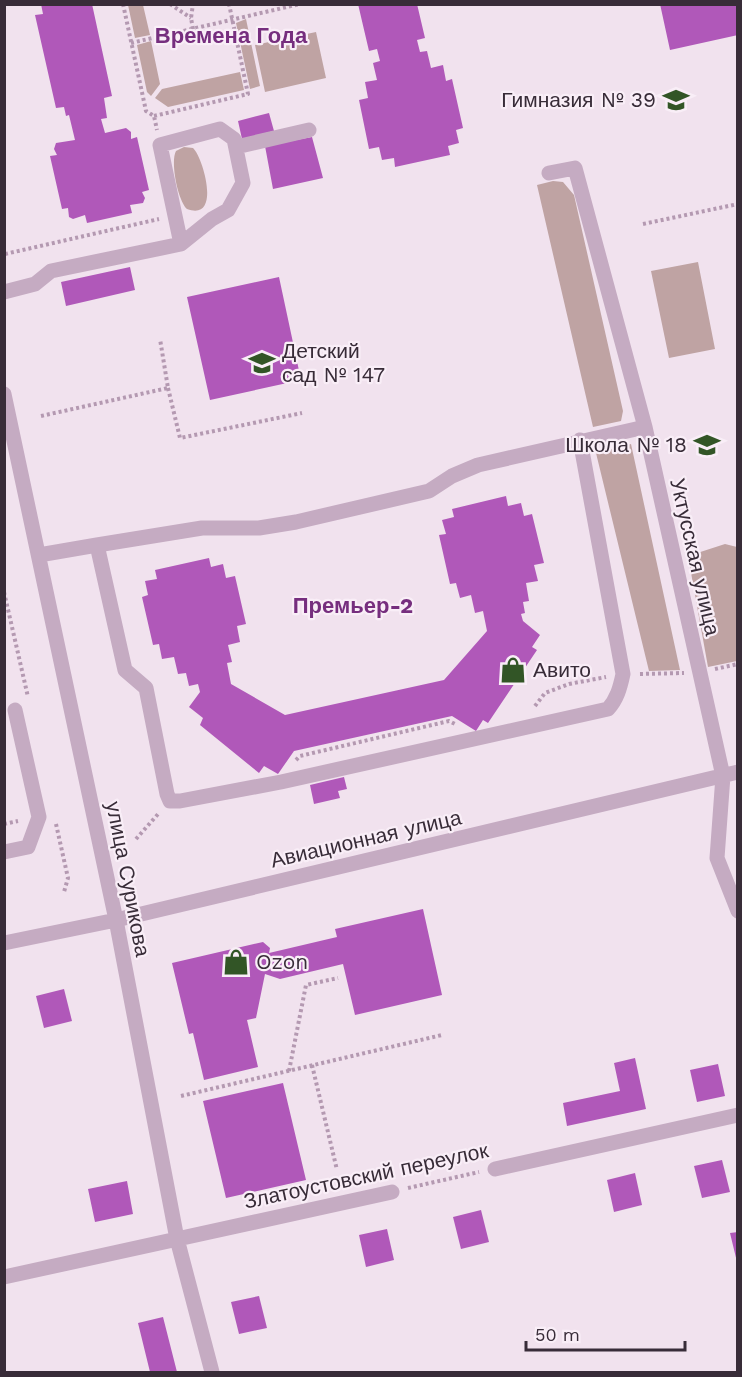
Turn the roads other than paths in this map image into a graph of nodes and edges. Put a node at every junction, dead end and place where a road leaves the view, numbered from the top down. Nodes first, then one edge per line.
1 (309, 130) dead end
2 (236, 147) junction
3 (549, 173) dead end
4 (181, 244) junction
5 (4, 292) edge
6 (4, 393) edge
7 (645, 427) junction
8 (580, 440) junction
9 (97, 544) junction
10 (39, 555) junction
11 (15, 710) dead end
12 (730, 774) edge
13 (4, 852) edge
14 (738, 911) edge
15 (116, 920) junction
16 (4, 943) edge
17 (738, 1115) edge
18 (495, 1169) road end
19 (392, 1192) road end
20 (177, 1239) junction
21 (4, 1277) edge
22 (212, 1372) edge

1 - 2 street
2 - 4 street
2 - 4 street
3 - 7 street, Уктусская улица
4 - 5 street
6 - 10 street, улица Сурикова
7 - 8 street
7 - 12 street, Уктусская улица
8 - 9 street
8 - 9 street
9 - 10 street
10 - 15 street, улица Сурикова
11 - 13 street
12 - 14 street, Уктусская улица
12 - 15 street, Авиационная улица
15 - 16 street, Авиационная улица
15 - 20 street, улица Сурикова
17 - 18 street, Златоустовский переулок
19 - 20 street, Златоустовский переулок
20 - 21 street, Златоустовский переулок
20 - 22 street, улица Сурикова

